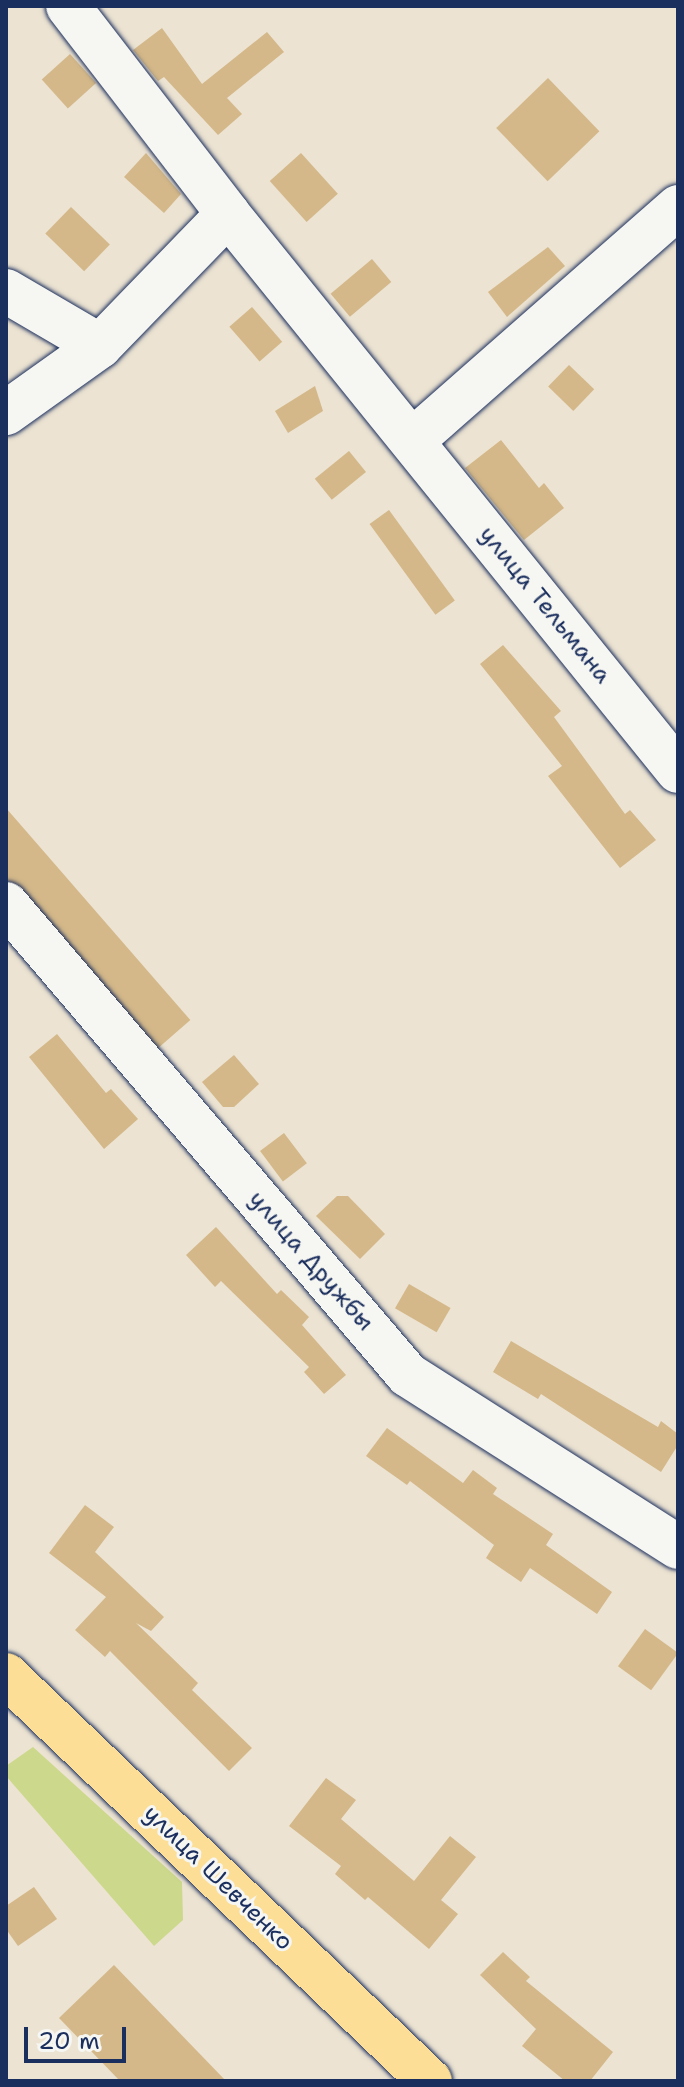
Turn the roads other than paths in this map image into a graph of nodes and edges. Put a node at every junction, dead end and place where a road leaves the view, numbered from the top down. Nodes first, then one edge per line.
1 (68, 6) edge
2 (678, 207) edge
3 (228, 214) junction
4 (6, 291) edge
5 (100, 346) junction
6 (6, 413) edge
7 (413, 440) junction
8 (678, 771) edge
9 (6, 904) edge
10 (678, 1547) edge
11 (6, 1675) edge
12 (430, 2081) edge

1 - 3 street, улица Тельмана
2 - 7 street
3 - 5 street
3 - 7 street, улица Тельмана
4 - 5 street
5 - 6 street
7 - 8 street, улица Тельмана
9 - 10 street, улица Дружбы
11 - 12 main road, улица Шевченко

